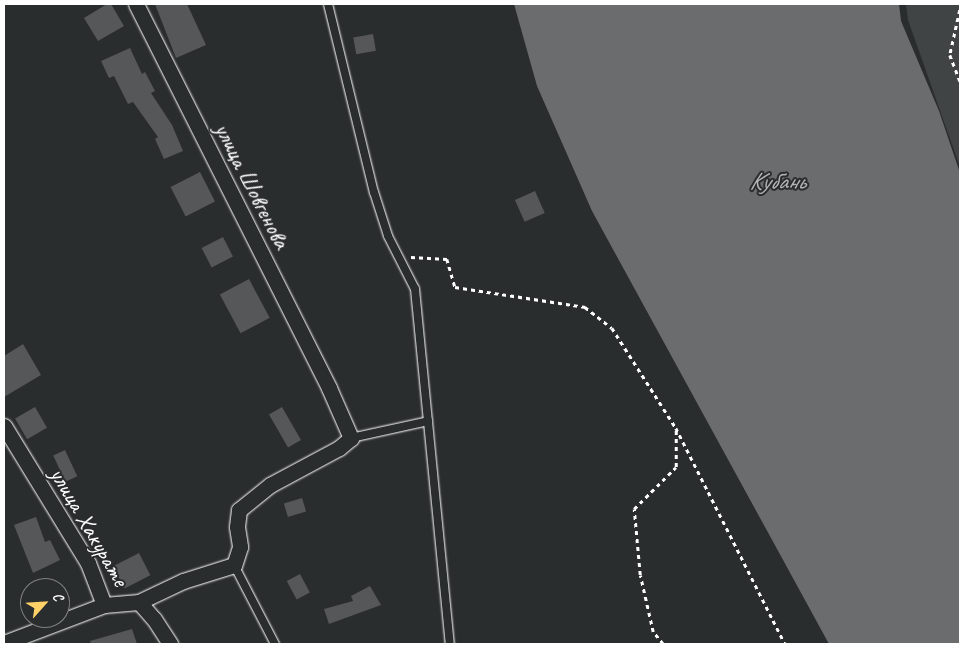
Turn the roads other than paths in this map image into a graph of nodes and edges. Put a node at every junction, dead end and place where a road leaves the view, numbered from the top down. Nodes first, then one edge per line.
1 (136, 4) edge
2 (328, 4) edge
3 (428, 421) junction
4 (4, 426) edge
5 (351, 438) junction
6 (234, 565) junction
7 (139, 602) junction
8 (104, 605) junction
9 (4, 643) edge
10 (170, 644) edge
11 (275, 644) edge
12 (450, 644) edge

1 - 5 street, улица Шовгенова
2 - 3 lane
3 - 5 lane
3 - 12 lane
4 - 8 street, улица Хакурате
5 - 6 street
6 - 7 street
6 - 11 lane
7 - 8 street, улица Хакурате
7 - 10 street, улица Хакурате
8 - 9 street

